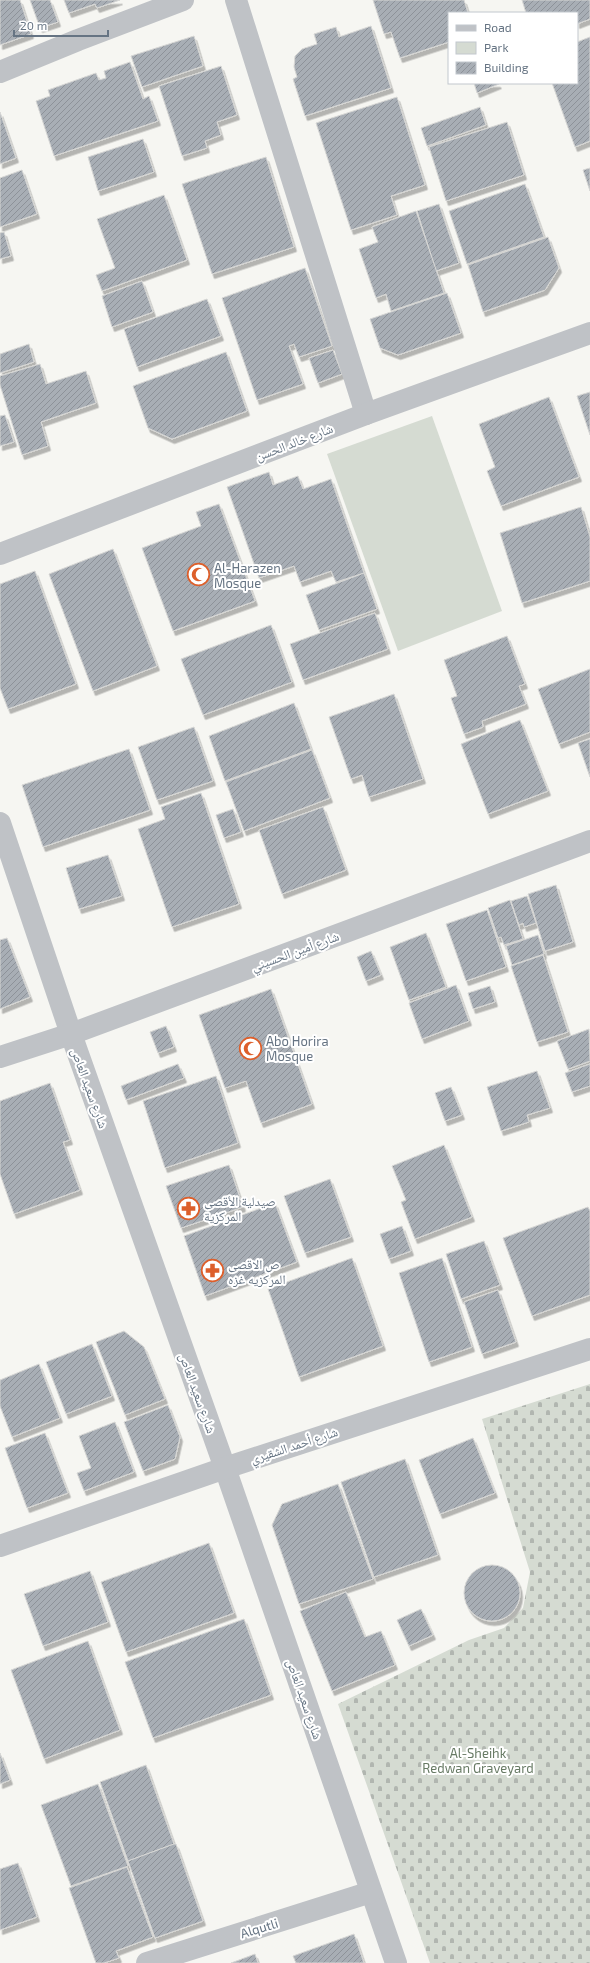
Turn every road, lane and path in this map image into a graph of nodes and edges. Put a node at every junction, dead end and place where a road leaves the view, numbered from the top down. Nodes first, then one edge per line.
1 (183, 0) edge
2 (236, 0) edge
3 (0, 72) edge
4 (590, 333) edge
5 (366, 414) junction
6 (0, 554) edge
7 (0, 824) edge
8 (590, 842) edge
9 (71, 1034) junction
10 (0, 1057) edge
11 (590, 1349) edge
12 (225, 1468) junction
13 (0, 1546) edge
14 (371, 1892) junction
15 (147, 1963) edge
16 (396, 1963) edge

1 - 3 street
2 - 5 street
4 - 5 street, شارع خالد الحسن
5 - 6 street, شارع خالد الحسن
7 - 9 street, شارع سعيد العاص
8 - 9 street, شارع أمين الحسيني
9 - 10 street, شارع أمين الحسيني
9 - 12 street, شارع سعيد العاص
11 - 12 street, شارع أحمد الشقيري
12 - 13 street, شارع أحمد الشقيري
12 - 14 street, شارع سعيد العاص
14 - 15 street, Alqutli
14 - 16 street, شارع سعيد العاص

